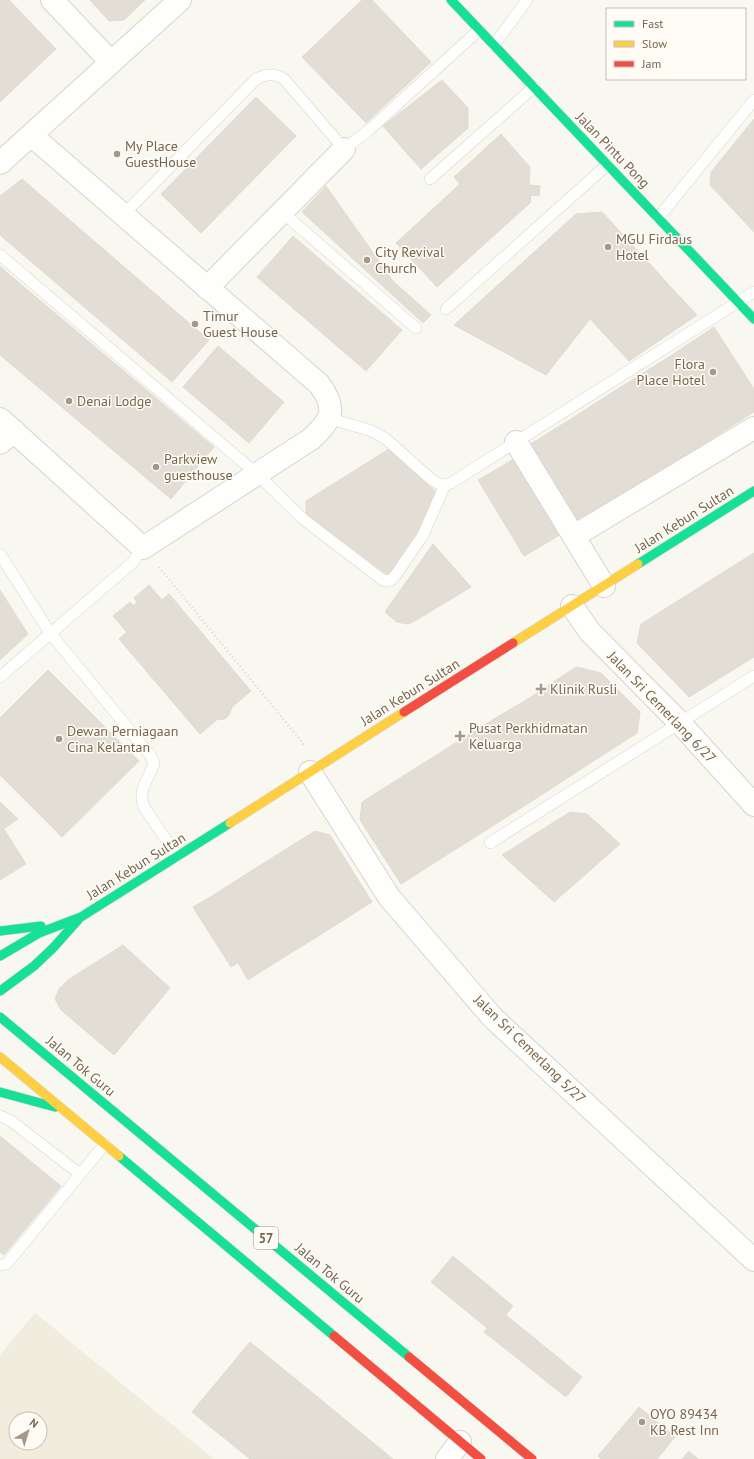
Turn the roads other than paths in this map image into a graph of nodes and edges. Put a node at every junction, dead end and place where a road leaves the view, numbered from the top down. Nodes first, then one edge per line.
1 (52, 0) edge
2 (180, 0) edge
3 (450, 0) edge
4 (527, 0) edge
5 (479, 30) junction
6 (494, 45) junction
7 (111, 62) junction
8 (534, 87) junction
9 (754, 100) edge
10 (31, 135) junction
11 (344, 149) junction
12 (0, 163) edge
13 (607, 165) junction
14 (430, 179) dead end
15 (282, 212) junction
16 (123, 215) junction
17 (658, 218) junction
18 (0, 255) edge
19 (207, 288) junction
20 (754, 292) edge
21 (738, 302) junction
22 (446, 309) dead end
23 (754, 319) edge
24 (416, 328) dead end
25 (328, 418) junction
26 (754, 428) edge
27 (5, 431) edge
28 (516, 442) junction
29 (257, 474) junction
30 (445, 485) junction
31 (754, 491) edge
32 (574, 536) junction
33 (143, 548) junction
34 (0, 554) edge
35 (604, 586) junction
36 (572, 606) junction
37 (50, 633) junction
38 (754, 676) edge
39 (0, 677) edge
40 (680, 723) junction
41 (315, 768) junction
42 (754, 805) edge
43 (490, 843) dead end
44 (177, 856) junction
45 (81, 917) junction
46 (61, 924) junction
47 (0, 931) edge
48 (0, 956) edge
49 (0, 991) edge
50 (0, 1017) edge
51 (0, 1057) edge
52 (0, 1092) edge
53 (62, 1108) junction
54 (0, 1116) edge
55 (105, 1144) junction
56 (80, 1174) junction
57 (754, 1260) edge
58 (0, 1265) edge
59 (460, 1442) junction
60 (447, 1459) edge
61 (481, 1459) edge
62 (532, 1459) edge

1 - 7 street
2 - 7 street
3 - 5 main road, Jalan Pintu Pong
4 - 6 lane
5 - 6 main road, Jalan Pintu Pong
5 - 11 lane
6 - 8 main road, Jalan Pintu Pong
7 - 10 street
8 - 13 main road, Jalan Pintu Pong
8 - 14 lane
9 - 17 lane
10 - 12 street
10 - 16 street
11 - 15 street
11 - 16 lane
13 - 17 main road, Jalan Pintu Pong
13 - 22 lane
15 - 19 street
15 - 24 lane
16 - 19 street
17 - 21 main road, Jalan Pintu Pong
18 - 29 lane
19 - 25 street
20 - 21 lane
21 - 23 main road, Jalan Pintu Pong
21 - 28 lane
25 - 29 street
25 - 30 lane
26 - 32 street
27 - 33 street
28 - 30 lane
28 - 32 street
29 - 30 lane
29 - 33 street
31 - 35 main road, Jalan Kebun Sultan
32 - 35 street
33 - 37 lane
34 - 37 lane
35 - 36 main road, Jalan Kebun Sultan
36 - 40 street, Jalan Sri Cemerlang 6/27
36 - 41 main road, Jalan Kebun Sultan
37 - 39 lane
37 - 44 lane
38 - 40 lane
40 - 42 street, Jalan Sri Cemerlang 6/27
40 - 43 lane
41 - 44 main road, Jalan Kebun Sultan
41 - 57 street, Jalan Sri Cemerlang 5/27
44 - 45 main road, Jalan Kebun Sultan
45 - 46 main road, Jalan Kebun Sultan
45 - 49 main road, Jalan Kebun Sultan
46 - 47 main road
46 - 48 main road, Jalan Kebun Sultan
50 - 62 main road, Jalan Tok Guru / 57
51 - 53 main road, 57
52 - 53 main road
53 - 55 main road, 57
54 - 56 lane
55 - 56 lane
55 - 59 main road, 57
56 - 58 lane
59 - 60 street
59 - 61 main road, 57

